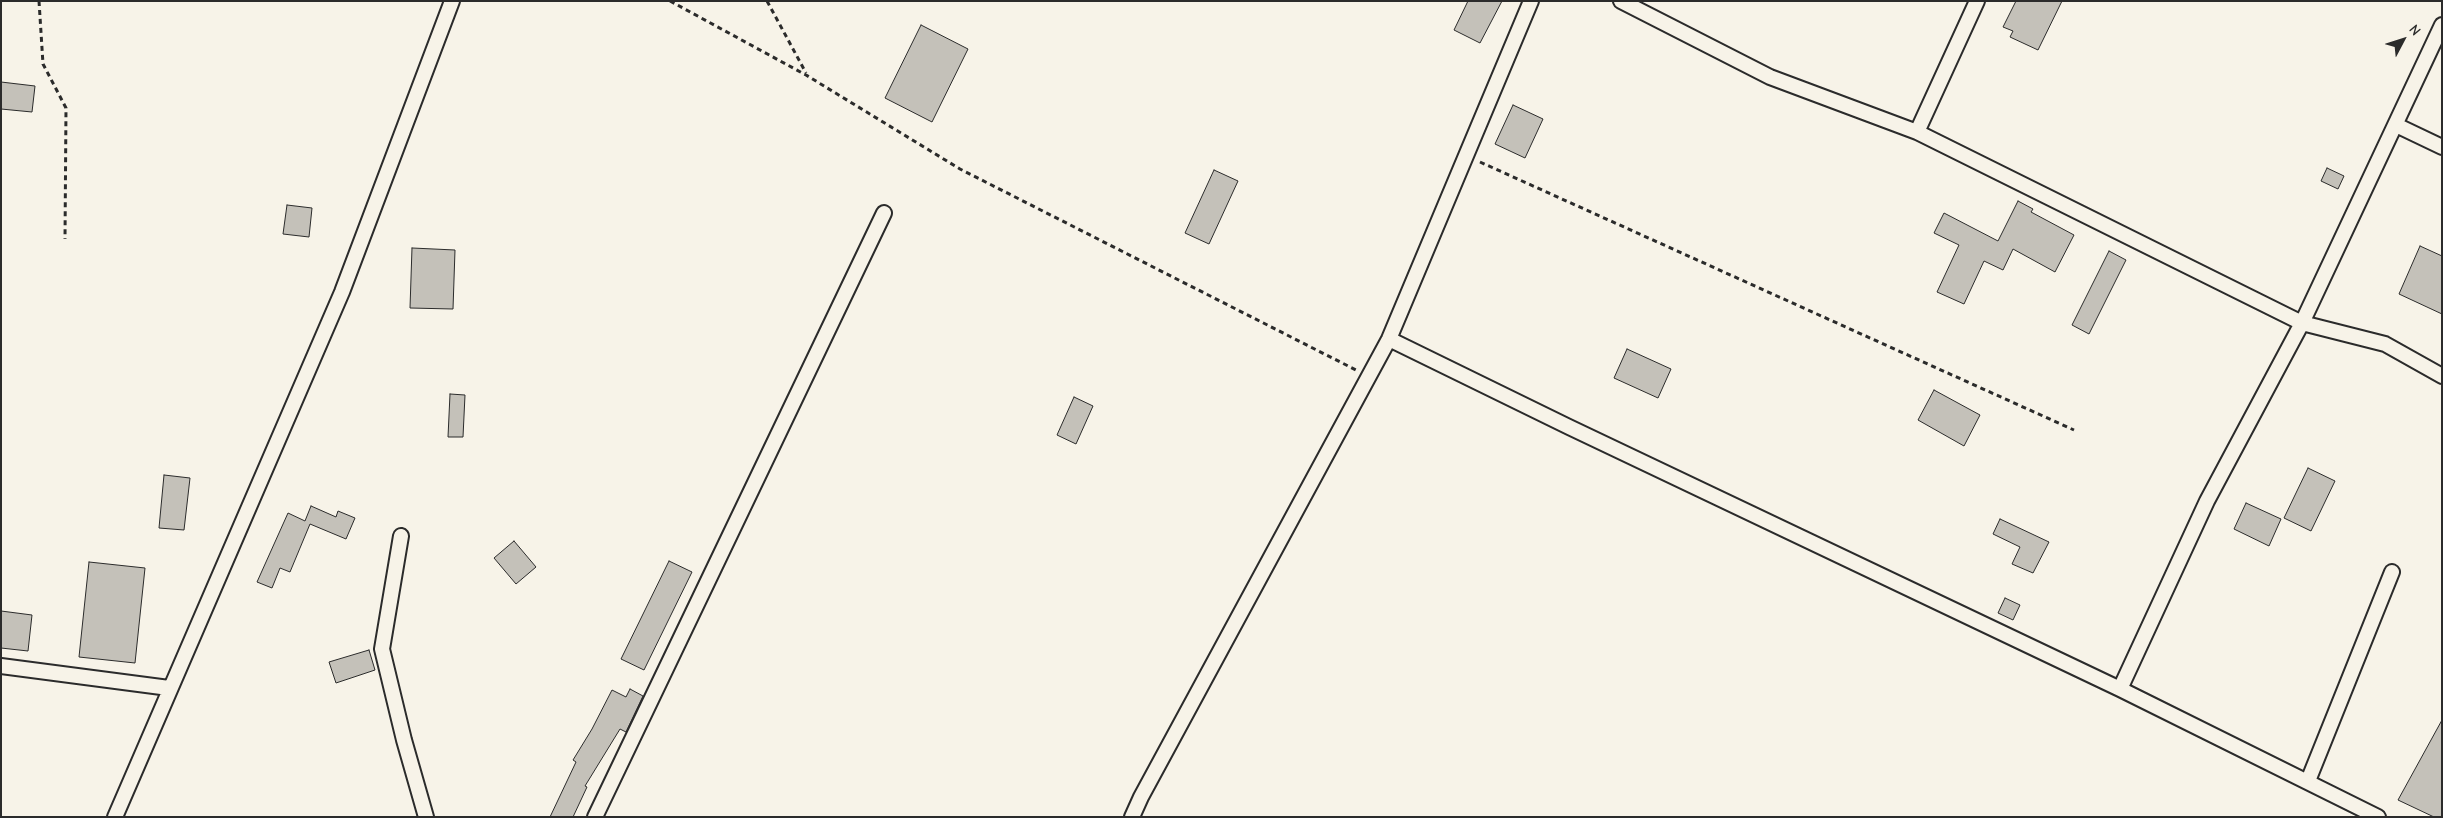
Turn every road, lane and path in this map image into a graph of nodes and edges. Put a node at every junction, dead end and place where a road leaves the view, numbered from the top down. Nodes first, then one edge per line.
1 (39, 1) edge
2 (452, 1) edge
3 (670, 1) edge
4 (767, 1) edge
5 (1531, 1) edge
6 (1622, 1) edge
7 (1977, 1) edge
8 (2442, 25) edge
9 (806, 75) junction
10 (2396, 125) junction
11 (1917, 132) junction
12 (2442, 147) edge
13 (1466, 156) junction
14 (884, 213) dead end
15 (65, 239) dead end
16 (2302, 323) junction
17 (1389, 339) junction
18 (2442, 376) edge
19 (1370, 378) junction
20 (2074, 430) dead end
21 (401, 536) dead end
22 (2392, 572) dead end
23 (1, 666) edge
24 (169, 688) junction
25 (2120, 689) junction
26 (2308, 781) junction
27 (115, 817) edge
28 (426, 817) edge
29 (595, 817) edge
30 (1132, 817) edge
31 (2378, 817) edge

1 - 15 path
2 - 24 street
3 - 9 path
4 - 9 path
5 - 13 street
6 - 11 street
7 - 11 street
8 - 10 street
9 - 19 path
10 - 12 street
10 - 16 street
11 - 16 street
13 - 17 street
13 - 20 path
14 - 29 street
16 - 18 street
16 - 25 street
17 - 19 street
17 - 25 street
19 - 30 street
21 - 28 street
22 - 26 street
23 - 24 street
24 - 27 street
25 - 26 street
26 - 31 street

